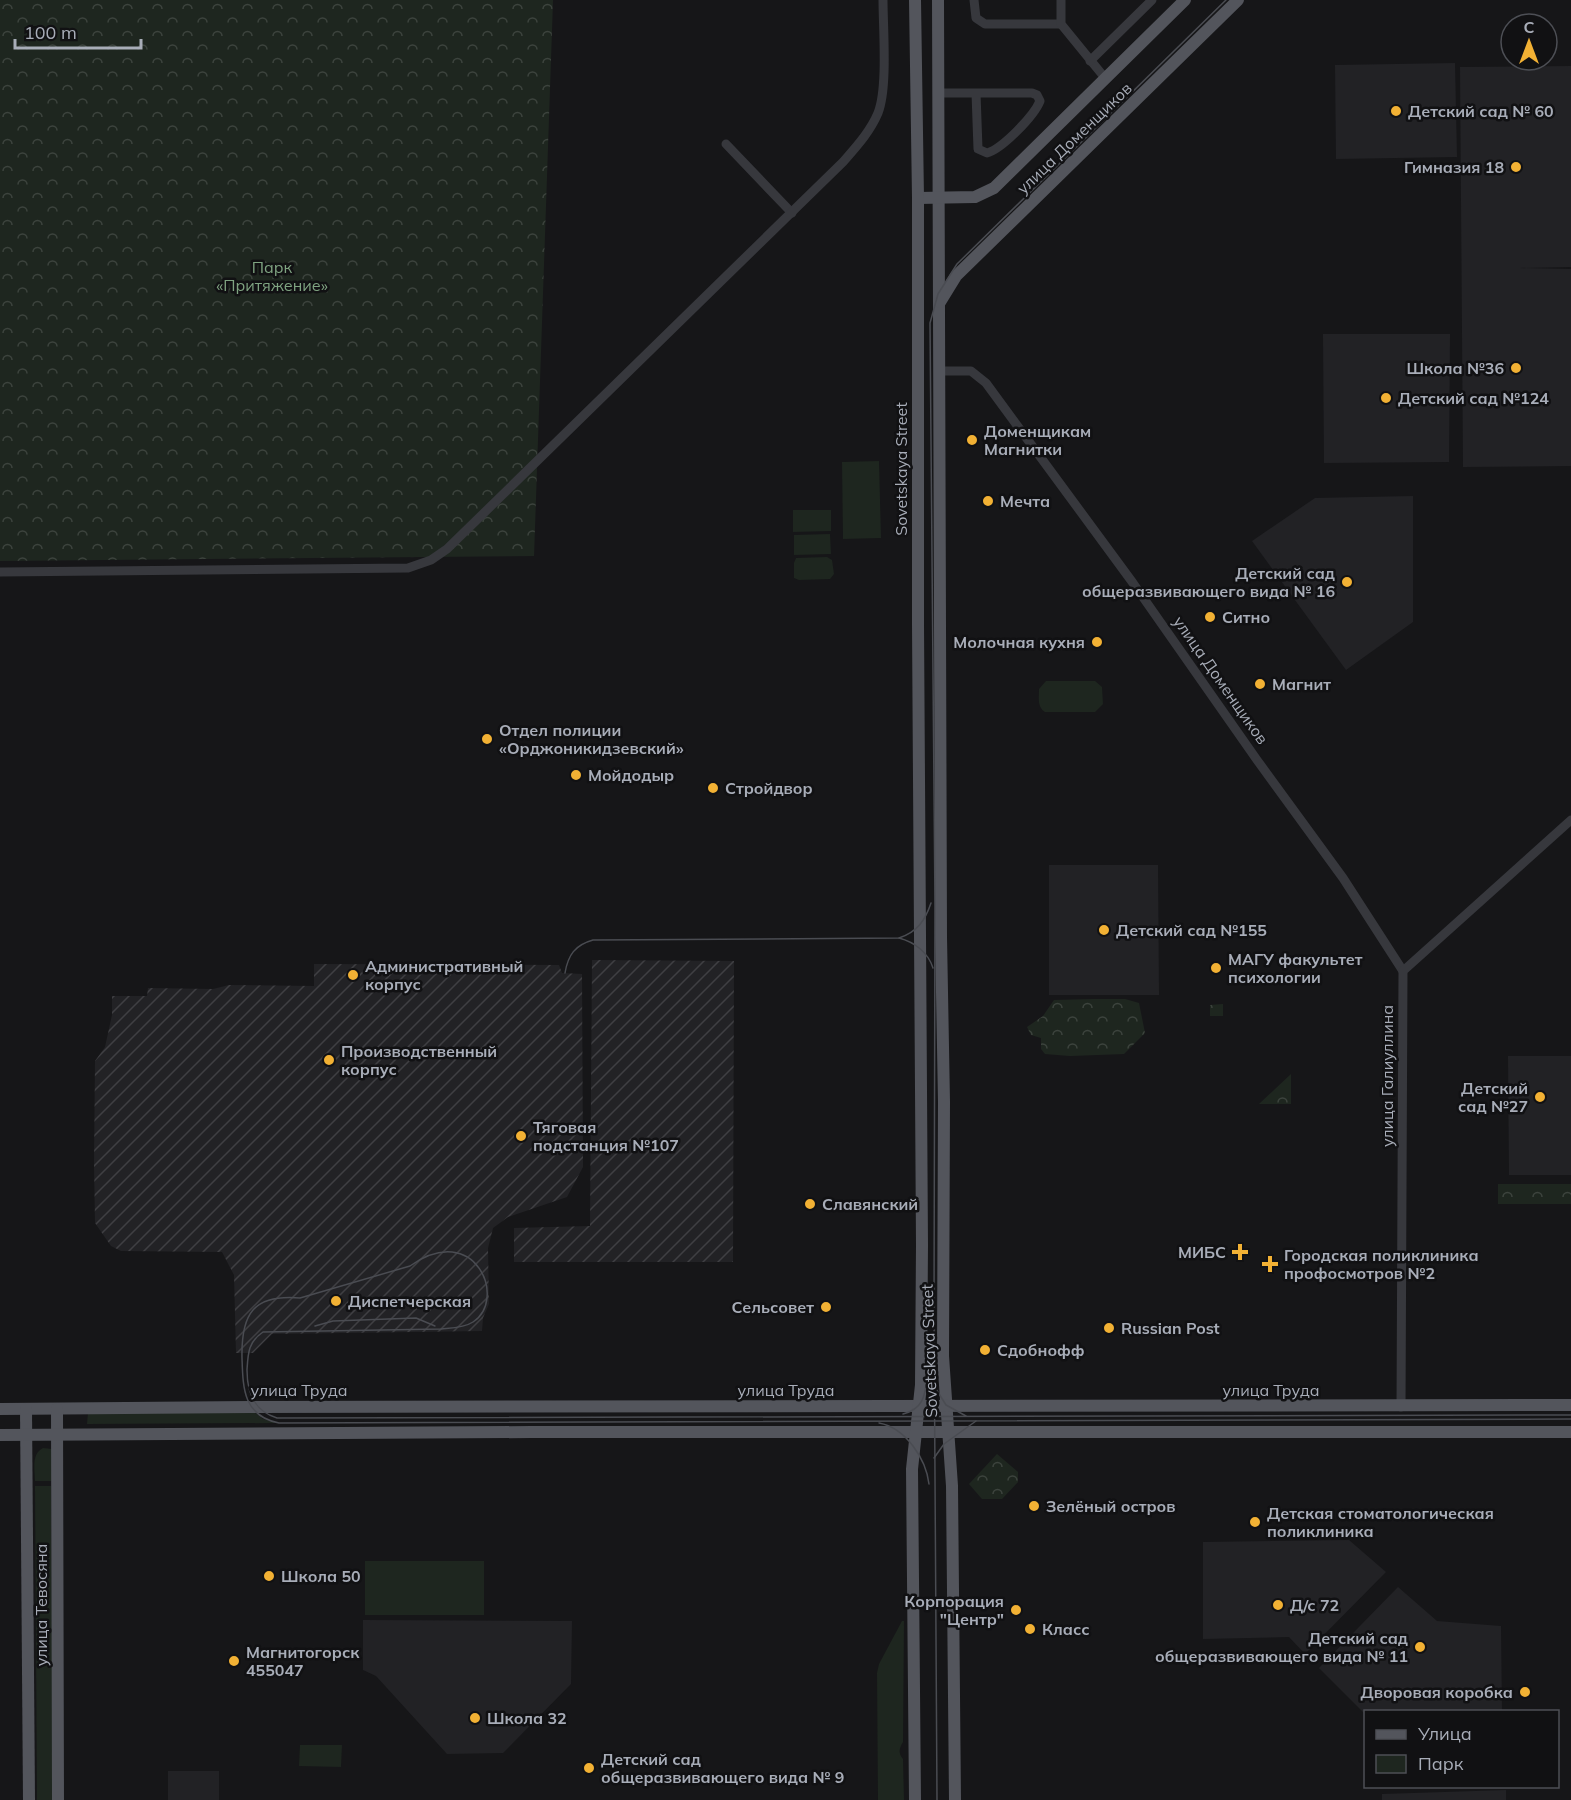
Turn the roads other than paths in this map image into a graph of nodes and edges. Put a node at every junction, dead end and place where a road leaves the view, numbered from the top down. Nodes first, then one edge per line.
1 (883, 0) edge
2 (915, 0) edge
3 (938, 0) edge
4 (974, 0) edge
5 (1061, 0) edge
6 (1152, 0) edge
7 (1185, 0) edge
8 (1238, 0) edge
9 (1060, 24) junction
10 (1090, 61) junction
11 (1105, 78) junction
12 (939, 93) junction
13 (976, 93) junction
14 (726, 144) dead end
15 (939, 197) junction
16 (918, 198) junction
17 (792, 213) junction
18 (939, 303) junction
19 (918, 371) junction
20 (939, 371) junction
21 (0, 572) edge
22 (1571, 820) edge
23 (941, 937) junction
24 (920, 938) junction
25 (1403, 971) junction
26 (1571, 1406) edge
27 (919, 1407) junction
28 (946, 1407) junction
29 (1401, 1407) junction
30 (0, 1409) edge
31 (26, 1409) junction
32 (57, 1409) junction
33 (916, 1431) junction
34 (949, 1432) junction
35 (1571, 1432) edge
36 (0, 1435) edge
37 (26, 1436) junction
38 (57, 1436) junction
39 (29, 1800) edge
40 (58, 1800) edge
41 (915, 1800) edge
42 (955, 1800) edge

1 - 17 street
2 - 16 main road, Sovetskaya Street
3 - 12 main road, Sovetskaya Street
4 - 9 street
5 - 9 street
6 - 10 street
7 - 11 main road, улица Доменщиков
8 - 18 main road, улица Доменщиков
9 - 10 street
10 - 11 street
11 - 15 main road, улица Доменщиков
12 - 13 street
12 - 15 main road, Sovetskaya Street
13 - 13 street
14 - 17 street
15 - 16 main road, улица Доменщиков
15 - 18 main road, Sovetskaya Street
16 - 19 main road, Sovetskaya Street
17 - 21 street
18 - 20 main road, Sovetskaya Street
19 - 20 main road, улица Доменщиков
19 - 24 main road, Sovetskaya Street
20 - 23 main road, Sovetskaya Street
20 - 25 street, улица Доменщиков
22 - 25 street
23 - 24 main road
23 - 28 main road, Sovetskaya Street
24 - 27 main road, Sovetskaya Street
25 - 29 street, улица Галиуллина
26 - 29 main road, улица Труда
27 - 28 main road, улица Труда
27 - 32 main road, улица Труда
27 - 33 main road, Sovetskaya Street
28 - 29 main road, улица Труда
28 - 34 main road, Sovetskaya Street
30 - 31 main road, улица Труда
31 - 32 main road, улица Труда
31 - 37 main road, улица Тевосяна
32 - 38 main road, улица Тевосяна
33 - 34 main road
33 - 38 main road
33 - 41 main road, Sovetskaya Street
34 - 35 main road
34 - 42 main road, Sovetskaya Street
36 - 37 main road
37 - 38 main road
37 - 39 main road, улица Тевосяна
38 - 40 main road, улица Тевосяна

